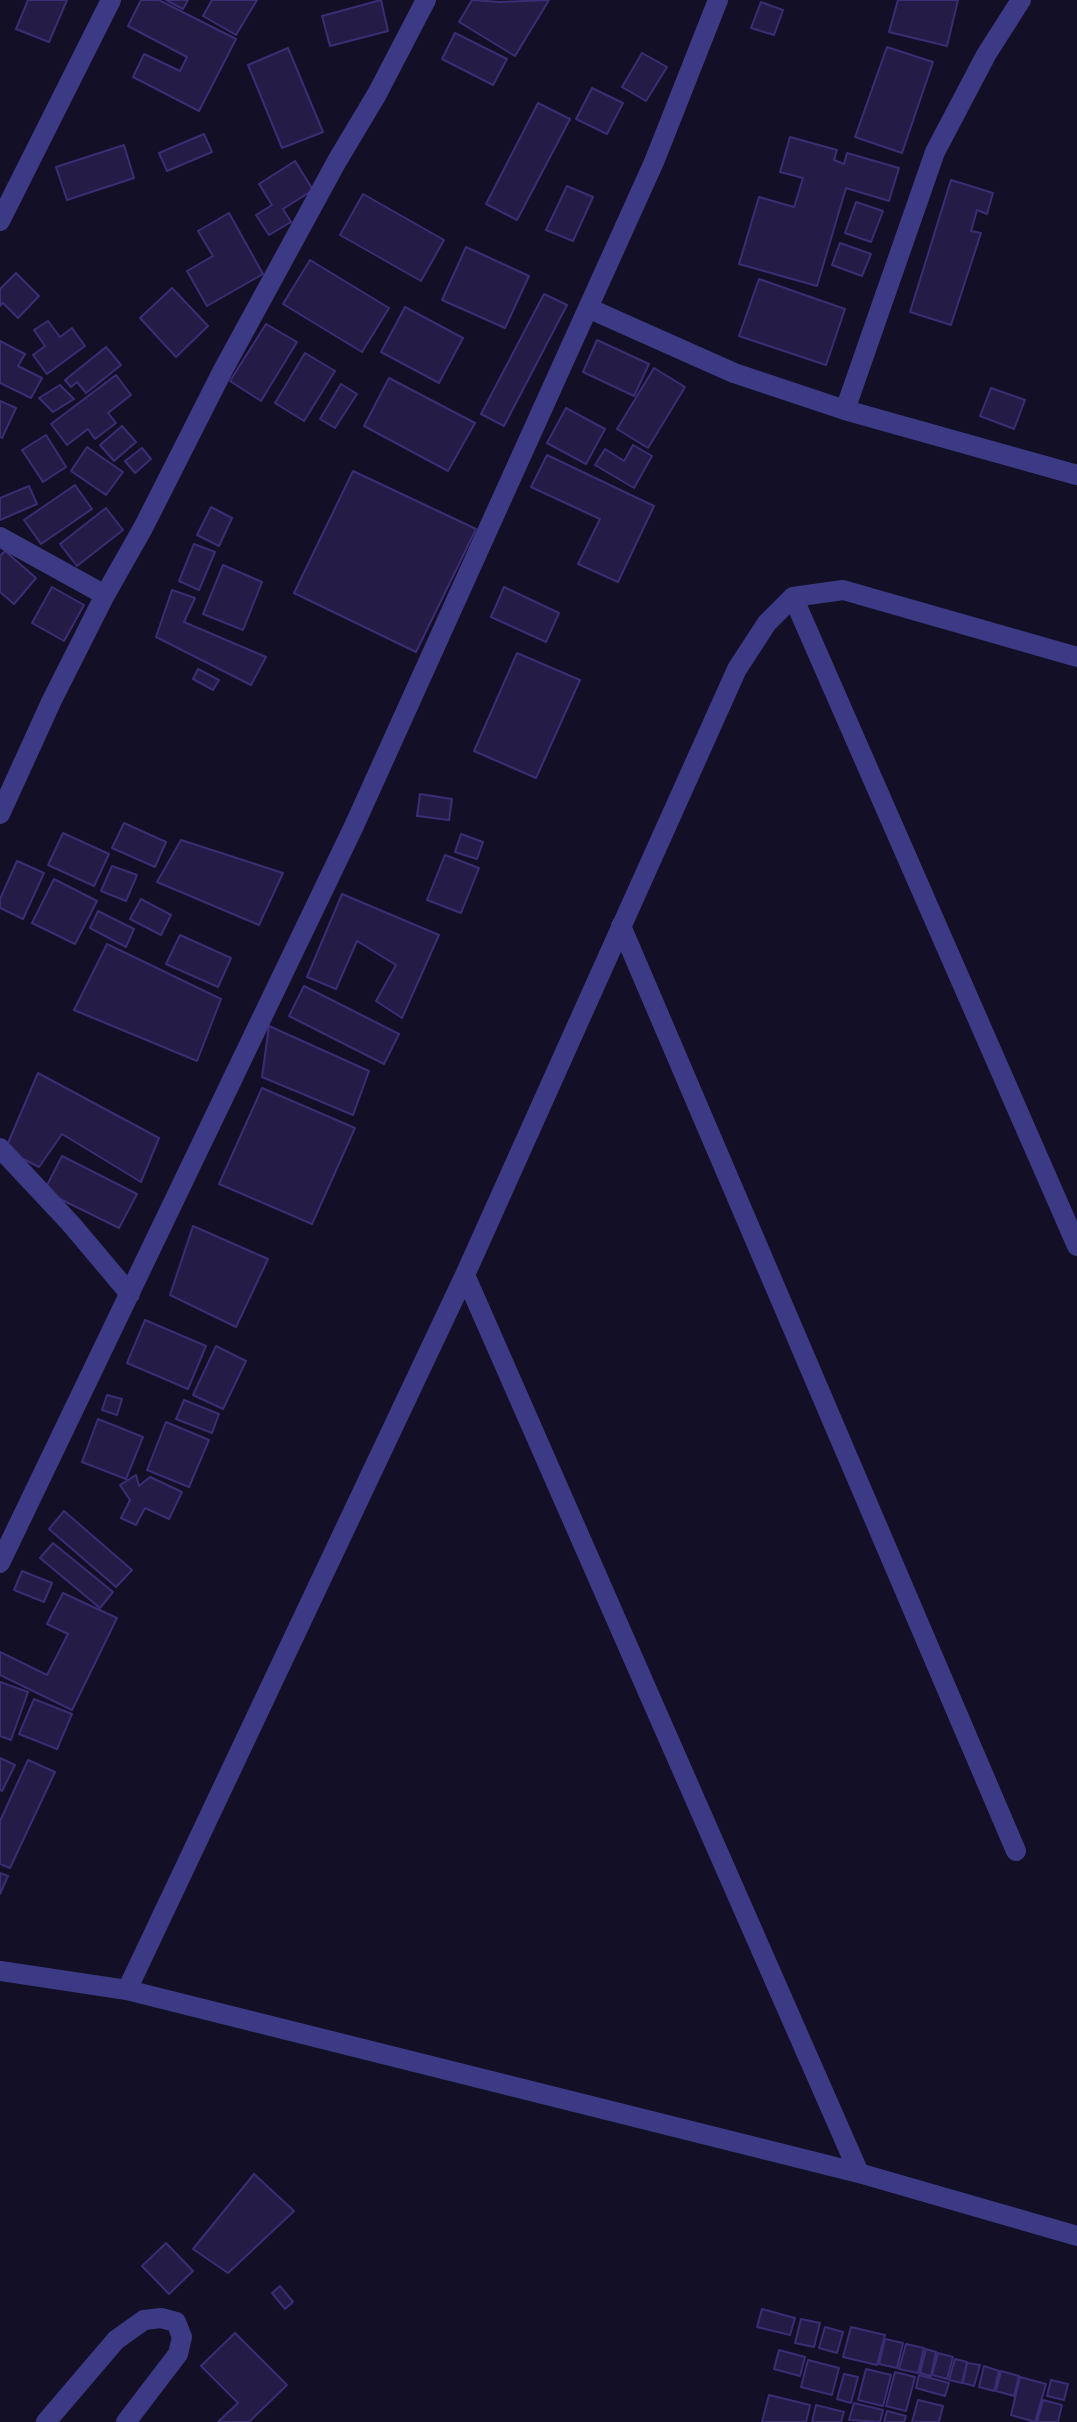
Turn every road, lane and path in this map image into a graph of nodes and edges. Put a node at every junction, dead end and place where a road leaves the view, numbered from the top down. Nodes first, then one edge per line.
1 (111, 0) edge
2 (426, 0) edge
3 (718, 0) edge
4 (1021, 0) edge
5 (0, 221) edge
6 (588, 308) junction
7 (845, 410) junction
8 (1077, 475) edge
9 (0, 537) edge
10 (105, 595) junction
11 (793, 597) junction
12 (1077, 657) edge
13 (0, 814) edge
14 (621, 926) junction
15 (0, 1148) edge
16 (1077, 1193) edge
17 (1057, 1201) junction
18 (1077, 1246) edge
19 (465, 1275) junction
20 (130, 1294) junction
21 (0, 1563) edge
22 (1016, 1851) dead end
23 (0, 1971) edge
24 (127, 1990) junction
25 (859, 2173) junction
26 (1077, 2236) edge
27 (46, 2422) edge
28 (126, 2422) edge

1 - 5 street
2 - 10 street
3 - 6 street
4 - 7 street
6 - 7 street
6 - 20 street
7 - 8 street
9 - 10 street
10 - 13 street
11 - 12 street
11 - 14 street
11 - 17 street
14 - 19 street
14 - 22 street
15 - 20 street
16 - 17 street
17 - 18 street
19 - 24 street
19 - 25 street
20 - 21 street
23 - 24 street
24 - 25 street
25 - 26 street
27 - 28 street

